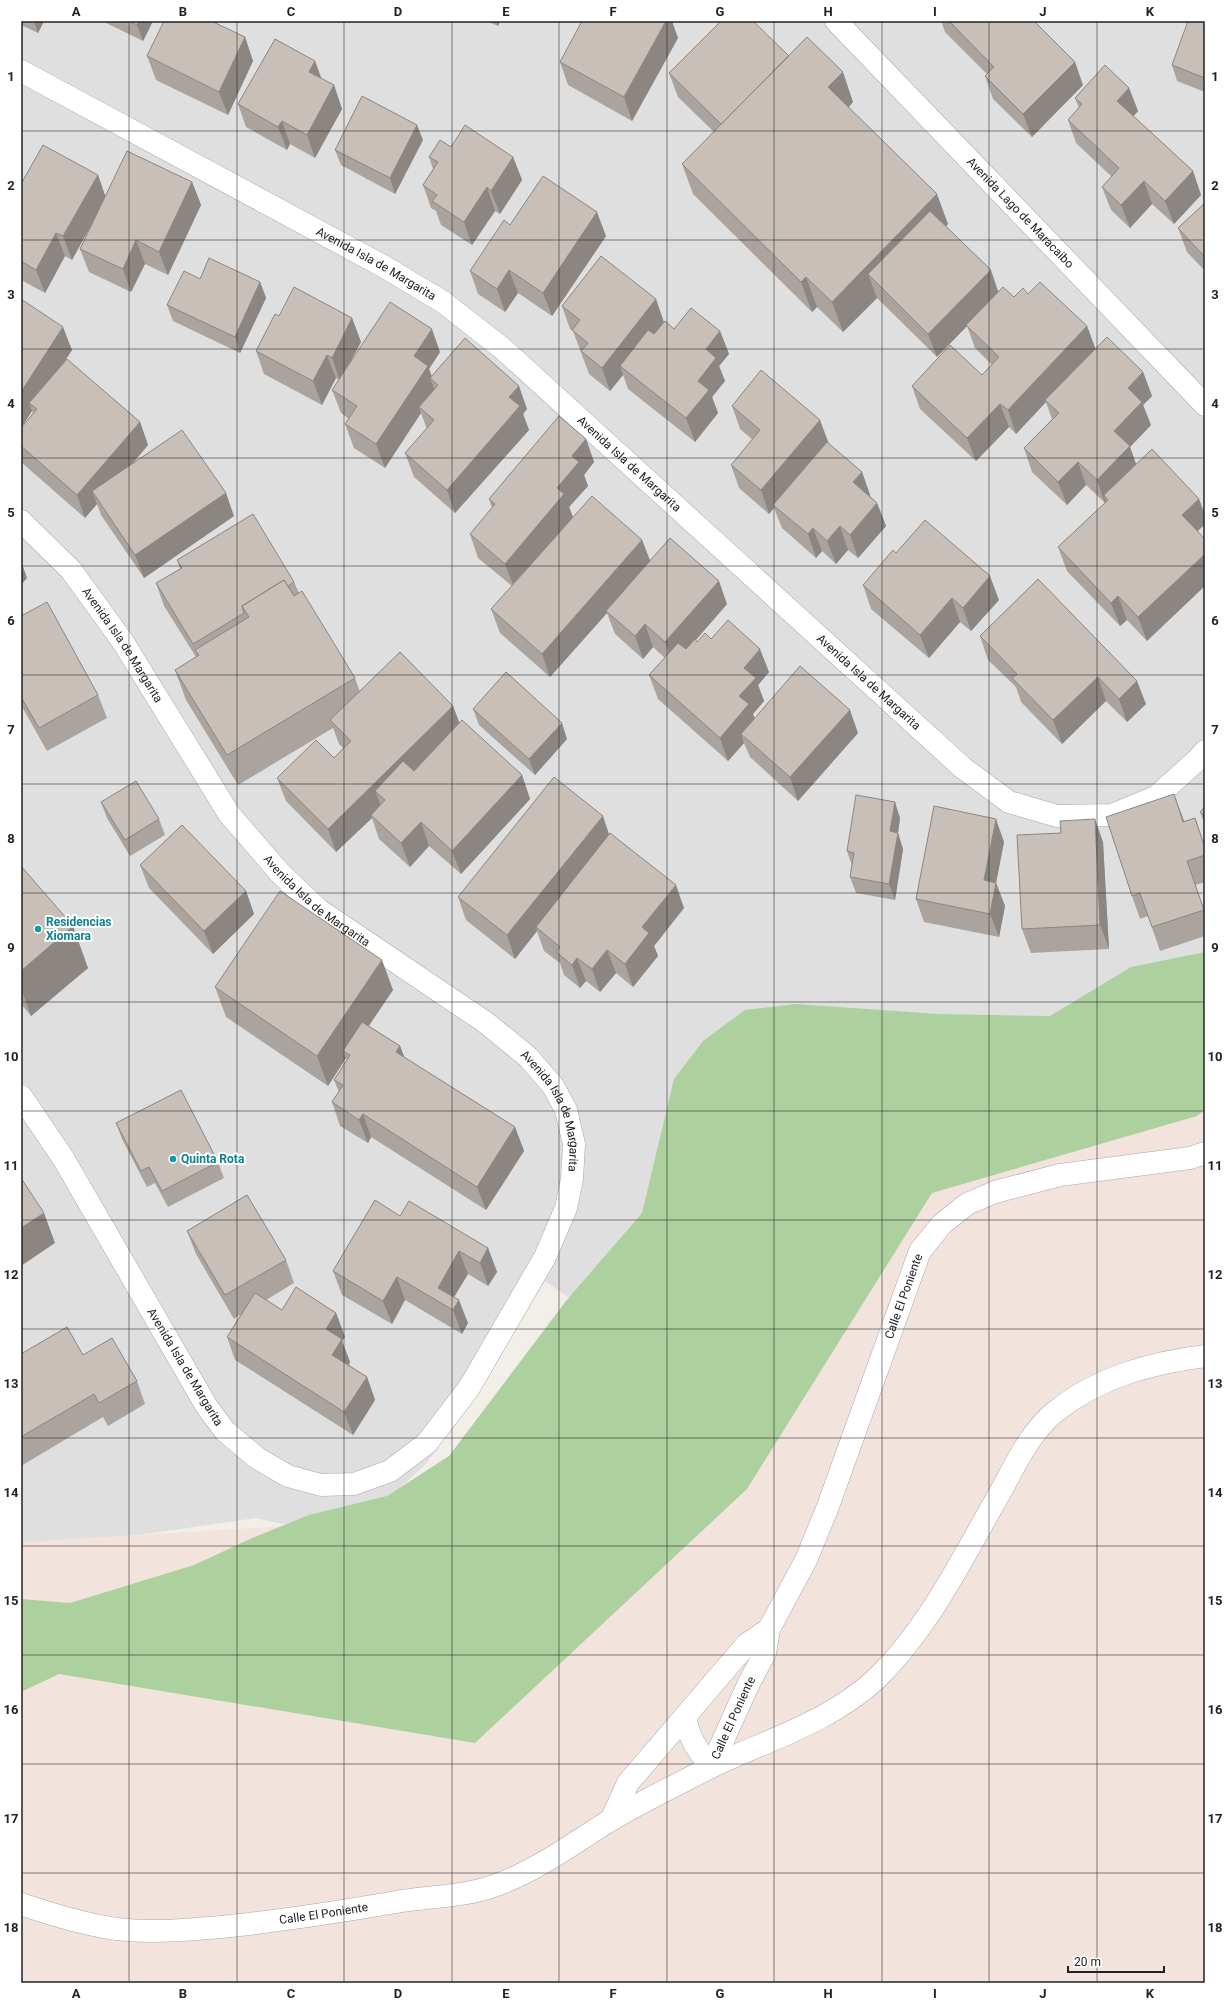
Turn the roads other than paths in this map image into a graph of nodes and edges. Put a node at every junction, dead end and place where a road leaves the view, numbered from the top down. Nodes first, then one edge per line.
1 (836, 21) edge
2 (21, 71) edge
3 (1205, 405) edge
4 (21, 521) edge
5 (1205, 751) edge
6 (21, 1096) edge
7 (1205, 1153) edge
8 (1205, 1356) edge
9 (769, 1630) junction
10 (686, 1718) junction
11 (712, 1767) junction
12 (611, 1820) junction
13 (21, 1904) edge

1 - 3 street, Avenida Lago de Maracaibo
2 - 5 street, Avenida Isla de Margarita
4 - 6 street, Avenida Isla de Margarita
7 - 9 street, Calle El Poniente
8 - 11 street
9 - 10 street, Calle El Poniente
9 - 11 street, Calle El Poniente
10 - 11 street
10 - 12 street, Calle El Poniente
11 - 12 street, Calle El Poniente
12 - 13 street, Calle El Poniente

